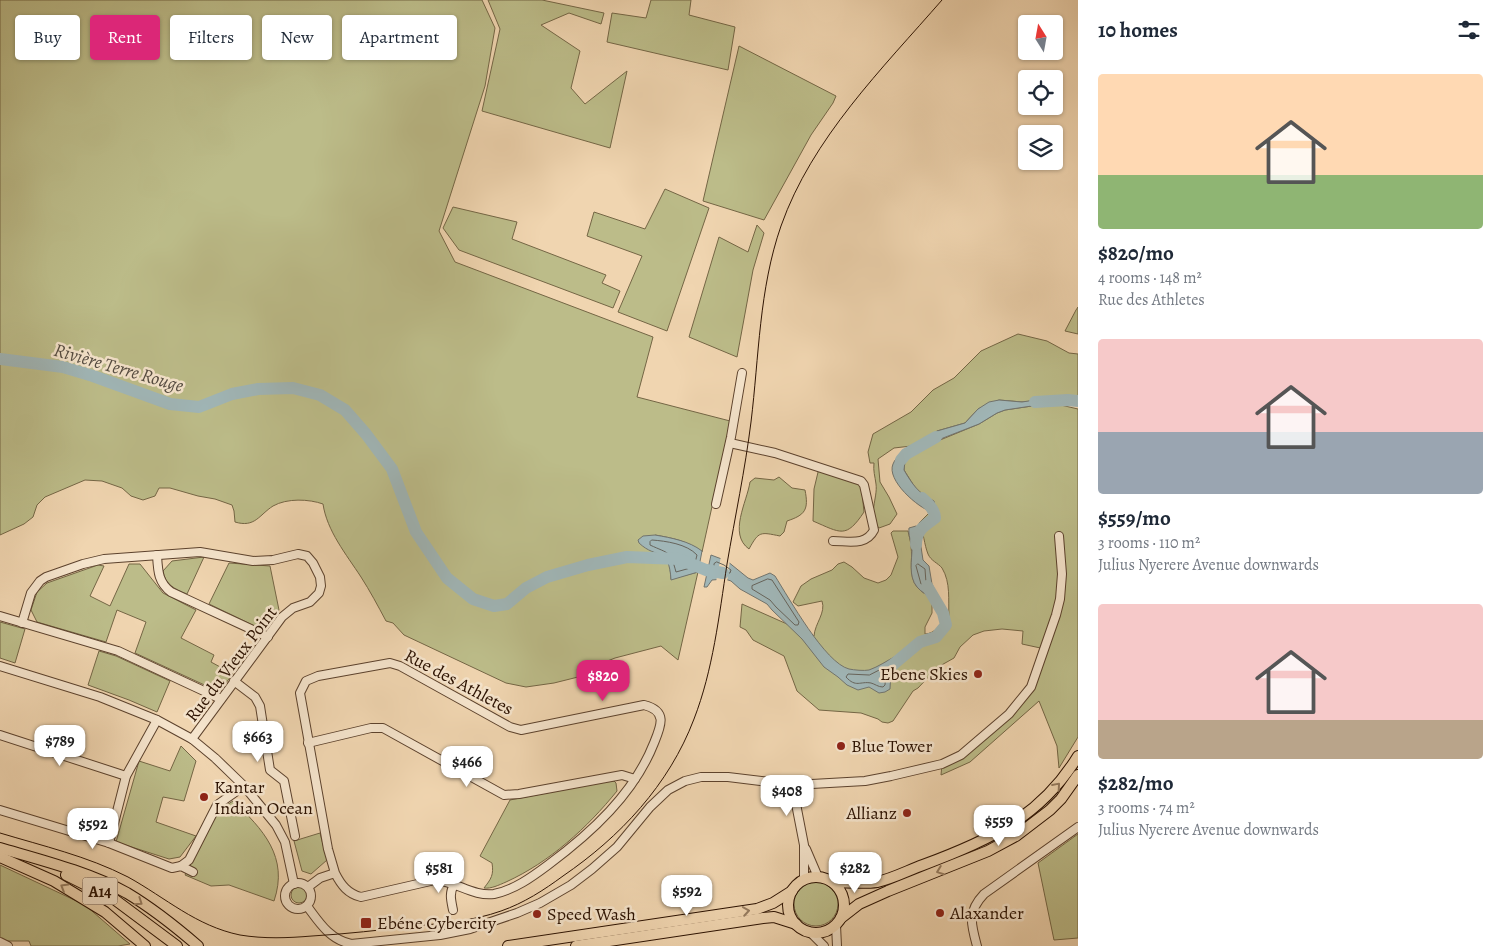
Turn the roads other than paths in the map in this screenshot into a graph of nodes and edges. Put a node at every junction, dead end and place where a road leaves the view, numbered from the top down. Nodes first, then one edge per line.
1 (742, 373) dead end
2 (730, 443) junction
3 (716, 504) dead end
4 (1059, 536) dead end
5 (833, 541) dead end
6 (158, 555) junction
7 (0, 616) edge
8 (22, 623) junction
9 (268, 637) junction
10 (0, 666) edge
11 (234, 681) junction
12 (221, 699) junction
13 (157, 720) junction
14 (0, 736) edge
15 (192, 739) junction
16 (308, 743) junction
17 (1078, 756) edge
18 (1078, 775) edge
19 (126, 776) junction
20 (635, 780) junction
21 (794, 785) junction
22 (244, 786) junction
23 (0, 810) edge
24 (1078, 827) edge
25 (295, 836) dead end
26 (108, 843) junction
27 (804, 844) junction
28 (0, 848) edge
29 (13, 852) junction
30 (0, 857) edge
31 (182, 866) junction
32 (193, 872) dead end
33 (335, 873) junction
34 (818, 877) junction
35 (804, 880) junction
36 (832, 882) junction
37 (294, 884) junction
38 (454, 884) junction
39 (308, 887) junction
40 (792, 891) junction
41 (307, 906) junction
42 (453, 910) dead end
43 (839, 922) junction
44 (796, 924) junction
45 (810, 932) junction
46 (0, 942) edge
47 (8, 946) edge
48 (145, 946) edge
49 (178, 946) edge
50 (198, 946) edge
51 (508, 946) edge
52 (576, 946) edge
53 (824, 946) edge
54 (837, 946) edge
55 (977, 946) edge

1 - 2 street
2 - 3 street
2 - 5 street
4 - 21 street
6 - 8 street, Rue du Vieux Point
6 - 9 street
6 - 9 street, Rue du Vieux Point
7 - 8 street
8 - 12 street
9 - 11 street, Rue du Vieux Point
10 - 13 street
11 - 12 street, Rue du Vieux Point
11 - 25 street
12 - 15 street, Rue du Vieux Point
13 - 15 street
13 - 19 street
14 - 19 street
15 - 22 street
16 - 20 street
16 - 20 street, Rue des Athletes
16 - 33 street, Rue des Athletes
36 -> 17 main road
18 -> 43 main road
19 - 26 street
20 - 38 street, Rue des Athletes
21 - 27 street
21 - 41 street
22 - 31 street
22 - 37 street
23 - 26 street
24 - 55 street
26 - 31 street
27 - 34 street
27 - 35 street
28 - 29 main road, A14
29 - 49 main road, A14
29 -> 50 main road
48 -> 30 main road
31 - 32 street
33 - 38 street, Rue des Athletes
33 - 39 street
34 - 35 main road
34 - 36 main road
35 - 40 main road
36 - 43 main road
37 - 39 street
37 - 41 street
38 - 42 street
39 - 41 street
40 - 44 main road
51 -> 40 main road
43 - 45 main road
43 - 54 street
44 - 45 main road
44 - 52 main road
45 - 53 street
46 - 47 street

